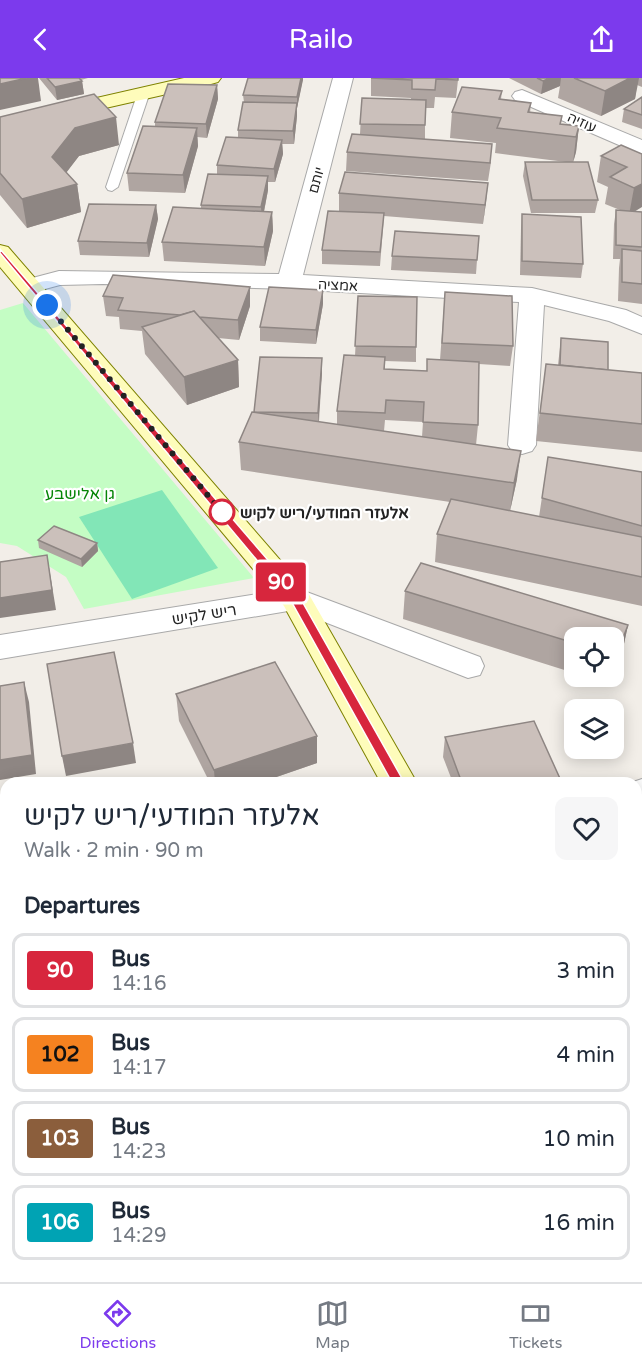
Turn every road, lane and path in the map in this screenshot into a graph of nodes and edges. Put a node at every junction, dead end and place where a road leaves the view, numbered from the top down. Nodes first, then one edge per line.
1 (211, 78) edge
2 (344, 78) edge
3 (144, 92) junction
4 (522, 96) dead end
5 (0, 126) edge
6 (642, 148) edge
7 (112, 187) dead end
8 (0, 252) edge
9 (289, 282) junction
10 (30, 286) junction
11 (532, 295) junction
12 (642, 326) edge
13 (522, 445) dead end
14 (296, 599) junction
15 (0, 646) edge
16 (468, 666) dead end
17 (396, 777) edge

1 - 3 street
2 - 9 street, יותם
3 - 5 street
3 - 7 lane
4 - 6 street, עוזיה
8 - 10 street
9 - 10 street, אמציה
9 - 11 street, אמציה
10 - 14 street
11 - 12 street, אמציה
11 - 13 street
14 - 15 street, ריש לקיש
14 - 16 street
14 - 17 street

